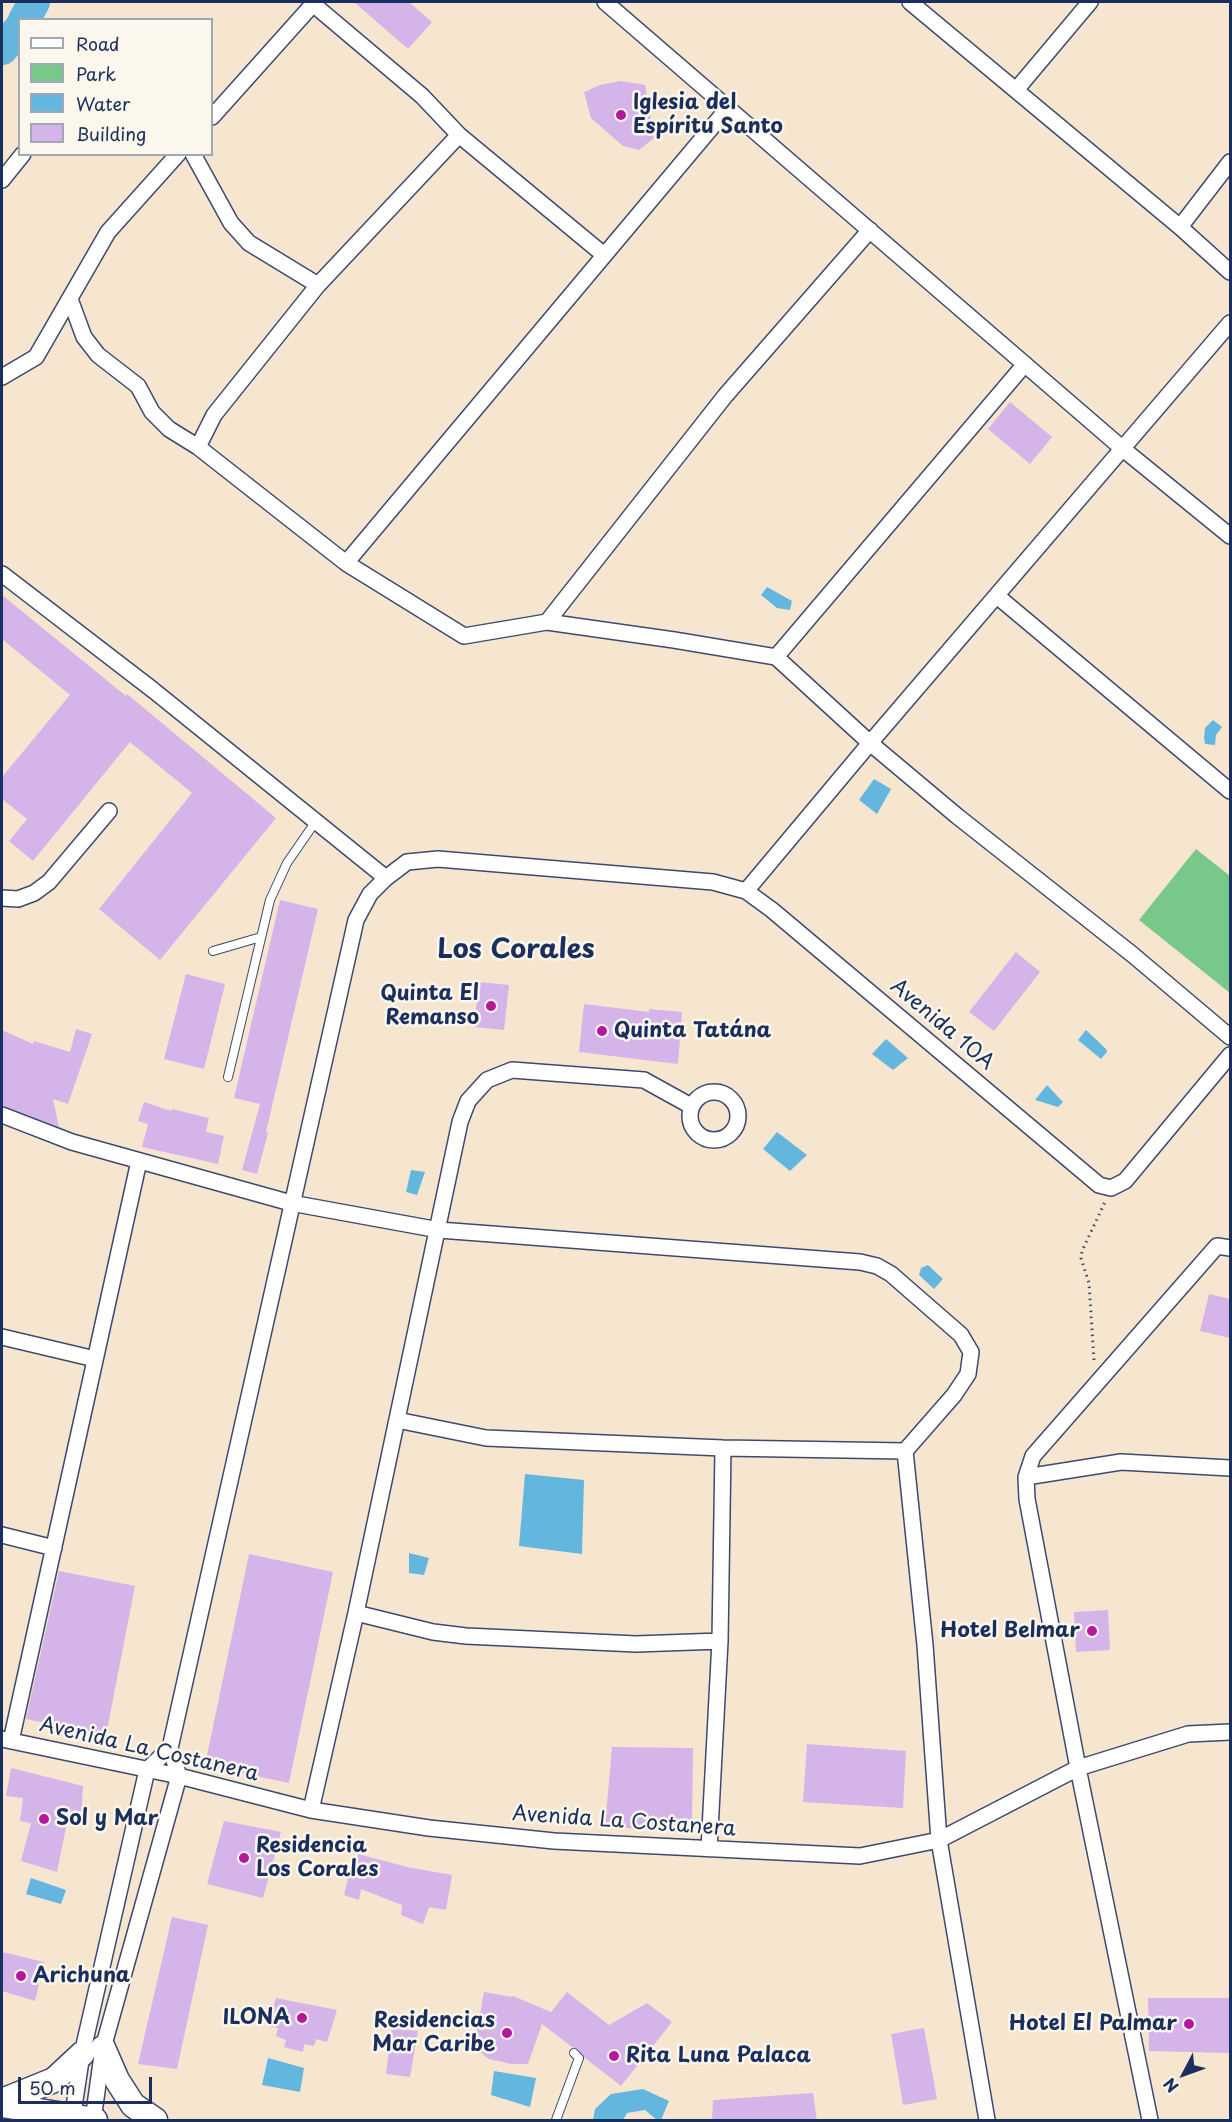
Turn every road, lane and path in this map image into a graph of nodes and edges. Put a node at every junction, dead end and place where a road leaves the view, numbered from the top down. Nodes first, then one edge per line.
1 (605, 2) edge
2 (910, 2) edge
3 (1090, 2) edge
4 (314, 3) edge
5 (1016, 90) junction
6 (728, 108) junction
7 (213, 116) edge
8 (459, 135) junction
9 (21, 156) edge
10 (176, 156) edge
11 (194, 156) edge
12 (1230, 162) edge
13 (2, 180) edge
14 (1180, 228) junction
15 (870, 230) junction
16 (604, 255) junction
17 (1230, 272) edge
18 (318, 285) junction
19 (70, 299) junction
20 (1230, 323) edge
21 (1025, 364) junction
22 (2, 377) edge
23 (198, 447) junction
24 (1123, 449) junction
25 (1230, 536) edge
26 (345, 563) junction
27 (2, 574) edge
28 (997, 596) junction
29 (547, 622) junction
30 (776, 657) junction
31 (870, 743) junction
32 (1230, 791) edge
33 (109, 811) dead end
34 (316, 821) junction
35 (386, 878) junction
36 (746, 891) junction
37 (2, 898) edge
38 (261, 937) junction
39 (213, 951) dead end
40 (1230, 1037) edge
41 (1230, 1055) edge
42 (228, 1077) dead end
43 (691, 1106) dead end
44 (2, 1115) edge
45 (139, 1161) junction
46 (1112, 1188) junction
47 (291, 1203) junction
48 (439, 1230) junction
49 (1224, 1247) edge
50 (2, 1337) edge
51 (95, 1359) junction
52 (1095, 1386) junction
53 (397, 1420) junction
54 (723, 1448) junction
55 (905, 1451) junction
56 (1230, 1468) edge
57 (1026, 1477) junction
58 (2, 1535) edge
59 (54, 1548) junction
60 (357, 1613) junction
61 (720, 1641) junction
62 (1230, 1732) edge
63 (6, 1740) edge
64 (170, 1748) junction
65 (1078, 1768) junction
66 (147, 1770) junction
67 (179, 1776) junction
68 (311, 1810) junction
69 (939, 1840) junction
70 (709, 1850) junction
71 (92, 2051) junction
72 (574, 2052) dead end
73 (2, 2103) edge
74 (85, 2120) edge
75 (155, 2121) edge
76 (556, 2121) edge
77 (987, 2121) edge
78 (1150, 2121) edge

1 - 6 street
2 - 5 street
3 - 5 street
4 - 7 street
4 - 8 street
5 - 14 street
6 - 15 street
6 - 16 street
8 - 16 street
8 - 18 street
9 - 13 street
10 - 19 street
11 - 18 street
12 - 14 street
14 - 17 street
15 - 21 street
15 - 29 street
16 - 26 street
18 - 23 street
19 - 22 street
19 - 23 street
20 - 24 street
21 - 24 street
21 - 30 street
23 - 26 street
24 - 25 street
24 - 28 street
26 - 29 street
27 - 34 street
28 - 31 street
28 - 32 street
29 - 30 street
30 - 31 street
31 - 36 street
31 - 40 street
33 - 37 street
34 - 35 street
34 - 38 lane
35 - 36 street
35 - 47 street
36 - 46 street, Avenida 10A
38 - 39 lane
38 - 42 lane
41 - 46 street
43 - 48 street
44 - 45 street
45 - 47 street
45 - 51 street
46 - 52 path
47 - 48 street
47 - 64 street
48 - 53 street
48 - 55 street
49 - 52 street
50 - 51 street
51 - 59 street
52 - 57 street
53 - 54 street
53 - 60 street
54 - 55 street
54 - 61 street
55 - 69 street
56 - 57 street
57 - 65 street
58 - 59 street
59 - 63 street
60 - 61 street
60 - 68 street
61 - 70 street
62 - 65 street, Avenida La Costanera
63 - 66 street, Avenida La Costanera
64 - 66 street
64 - 67 street
65 - 69 street, Avenida La Costanera
65 - 78 street
66 - 67 street, Avenida La Costanera
66 - 71 street
67 - 68 street, Avenida La Costanera
67 - 71 street
68 - 70 street, Avenida La Costanera
69 - 70 street, Avenida La Costanera
69 - 77 street
71 - 73 main road
71 - 74 street
71 - 74 street
71 - 75 main road
72 - 76 lane
73 - 74 main road

